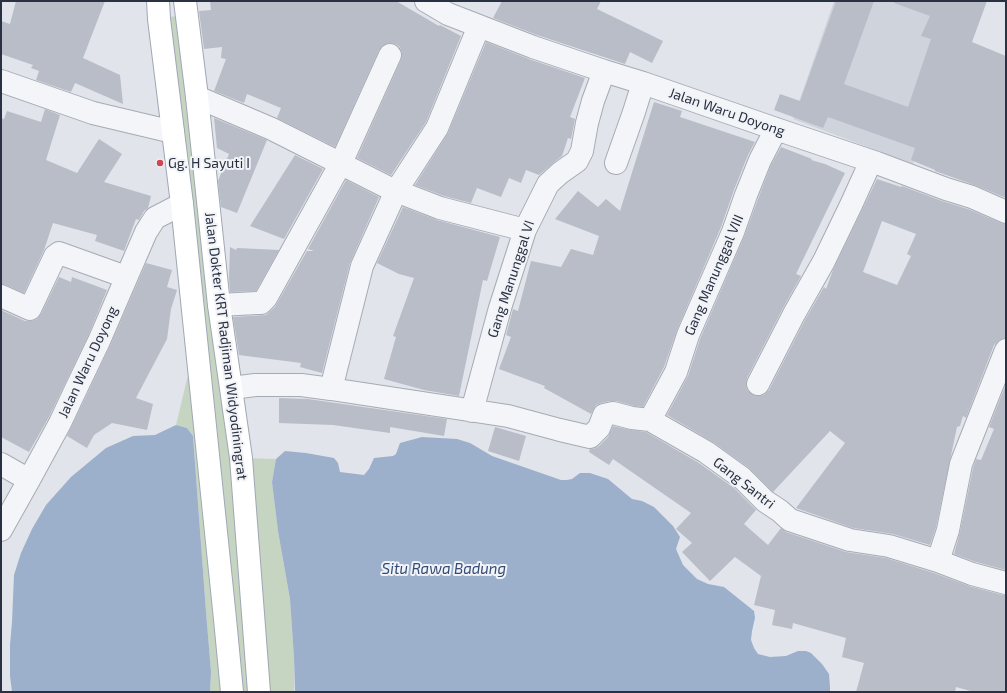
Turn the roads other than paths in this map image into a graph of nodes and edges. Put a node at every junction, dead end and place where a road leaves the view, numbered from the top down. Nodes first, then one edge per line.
1 (185, 1) edge
2 (426, 1) edge
3 (157, 2) edge
4 (451, 7) edge
5 (479, 26) junction
6 (390, 55) dead end
7 (604, 72) junction
8 (1, 81) edge
9 (643, 83) junction
10 (197, 97) junction
11 (776, 130) junction
12 (173, 132) junction
13 (871, 161) junction
14 (341, 163) junction
15 (616, 163) dead end
16 (396, 191) junction
17 (182, 204) junction
18 (1006, 212) edge
19 (525, 230) junction
20 (126, 277) junction
21 (1, 296) edge
22 (219, 305) junction
23 (1006, 350) edge
24 (758, 384) dead end
25 (232, 388) junction
26 (331, 389) junction
27 (472, 411) junction
28 (650, 420) junction
29 (1, 464) edge
30 (29, 480) junction
31 (1, 530) edge
32 (938, 561) junction
33 (1006, 583) edge
34 (232, 692) edge
35 (260, 692) edge

1 - 10 main road, Jalan Dokter KRT Radjiman Widyodiningrat
2 - 4 street, Jalan Waru Doyong
3 - 12 main road, Jalan Dokter KRT Radjiman Widyodiningrat
4 - 5 street, Jalan Waru Doyong
5 - 7 street, Jalan Waru Doyong
5 - 16 street
6 - 14 street
7 - 9 street, Jalan Waru Doyong
7 - 19 street, Gang Manunggal VI
8 - 12 street
9 - 11 street, Jalan Waru Doyong
9 - 15 street
10 - 14 street
10 - 22 main road, Jalan Dokter KRT Radjiman Widyodiningrat
11 - 13 street, Jalan Waru Doyong
11 - 28 street, Gang Manunggal VIII
12 - 17 main road, Jalan Dokter KRT Radjiman Widyodiningrat
13 - 18 street, Jalan Waru Doyong
13 - 24 street
14 - 16 street
14 - 22 street
16 - 19 street
16 - 26 street
17 - 20 street, Jalan Waru Doyong
17 - 34 main road, Jalan Dokter KRT Radjiman Widyodiningrat
19 - 27 street, Gang Manunggal VI
20 - 21 street
20 - 30 street, Jalan Waru Doyong
22 - 25 main road, Jalan Dokter KRT Radjiman Widyodiningrat
23 - 32 street
25 - 26 street
25 - 35 main road, Jalan Dokter KRT Radjiman Widyodiningrat
26 - 27 street
27 - 28 street, Gang Santri
28 - 32 street, Gang Santri
29 - 30 street
30 - 31 street, Jalan Waru Doyong
32 - 33 street, Gang Santri

